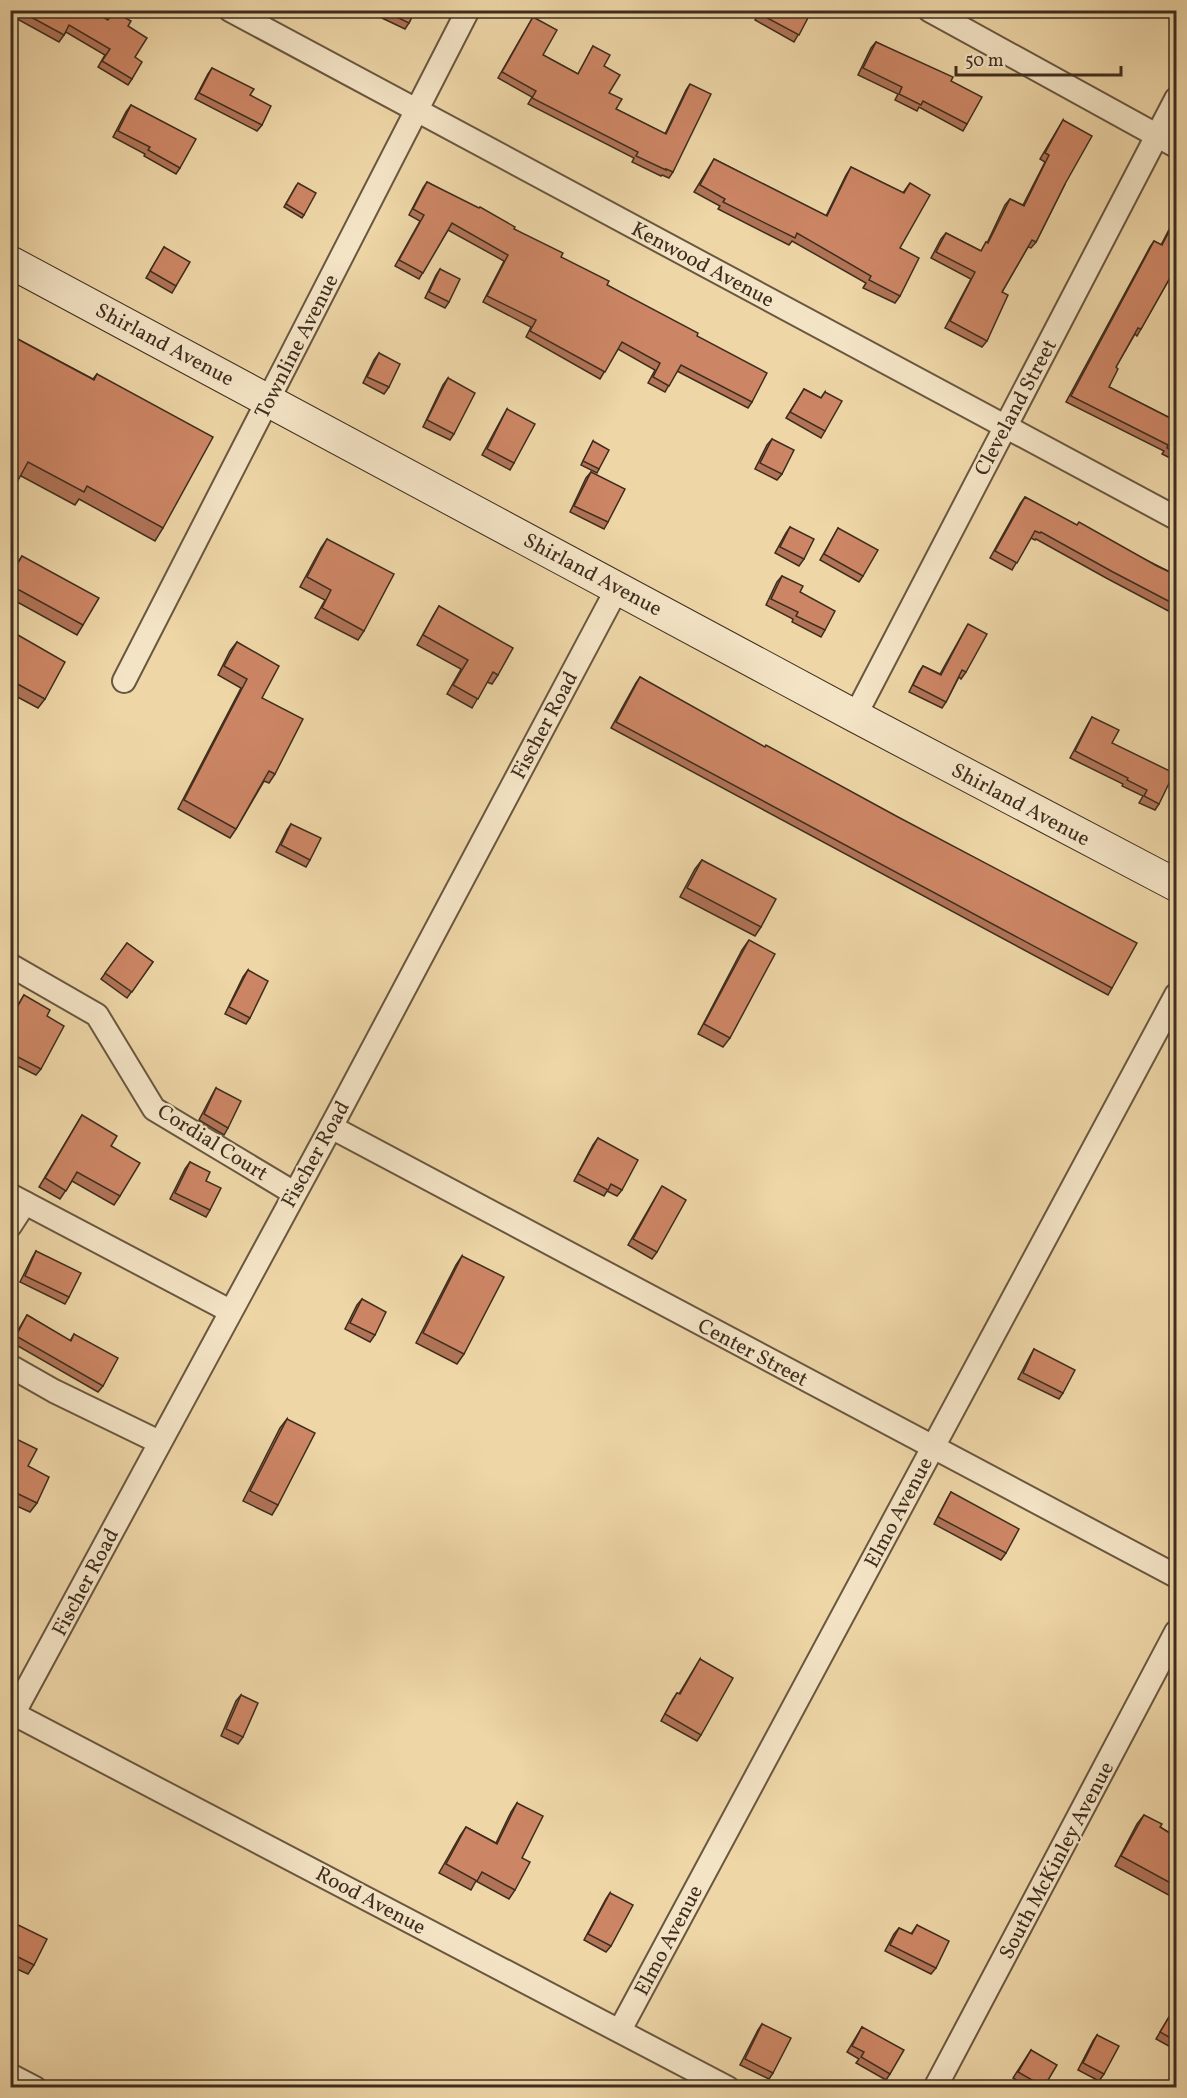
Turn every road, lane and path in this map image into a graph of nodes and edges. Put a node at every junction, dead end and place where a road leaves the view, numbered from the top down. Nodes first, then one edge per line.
1 (230, 10) edge
2 (468, 10) edge
3 (928, 10) edge
4 (1176, 99) edge
5 (416, 110) junction
6 (1167, 141) edge
7 (10, 262) edge
8 (268, 399) junction
9 (1005, 426) junction
10 (1176, 518) edge
11 (618, 587) junction
12 (124, 681) dead end
13 (855, 716) junction
14 (1176, 885) edge
15 (10, 965) edge
16 (1176, 995) edge
17 (331, 1126) junction
18 (294, 1193) junction
19 (18, 1199) edge
20 (10, 1226) edge
21 (231, 1311) junction
22 (10, 1366) edge
23 (159, 1442) junction
24 (933, 1448) junction
25 (1176, 1576) edge
26 (1176, 1632) edge
27 (12, 1717) edge
28 (620, 2030) junction
29 (12, 2078) edge
30 (34, 2088) edge
31 (728, 2088) edge
32 (935, 2088) edge

1 - 5 street, Kenwood Avenue
2 - 5 street, Townline Avenue
3 - 6 street
4 - 6 street, Cleveland Street
5 - 8 street, Townline Avenue
5 - 9 street, Kenwood Avenue
6 - 9 street, Cleveland Street
7 - 8 street, Shirland Avenue
8 - 11 street, Shirland Avenue
8 - 12 street, Townline Avenue
9 - 10 street, Kenwood Avenue
9 - 13 street, Cleveland Street
11 - 13 street, Shirland Avenue
11 - 17 street, Fischer Road
13 - 14 street, Shirland Avenue
15 - 18 street, Cordial Court
16 - 24 street, Elmo Avenue
17 - 18 street, Fischer Road
17 - 24 street, Center Street
18 - 21 street, Fischer Road
19 - 20 street
19 - 21 street
21 - 23 street, Fischer Road
22 - 23 street
23 - 27 street, Fischer Road
24 - 25 street, Center Street
24 - 28 street, Elmo Avenue
26 - 32 street, South McKinley Avenue
27 - 28 street, Rood Avenue
28 - 31 street, Rood Avenue
29 - 30 street

